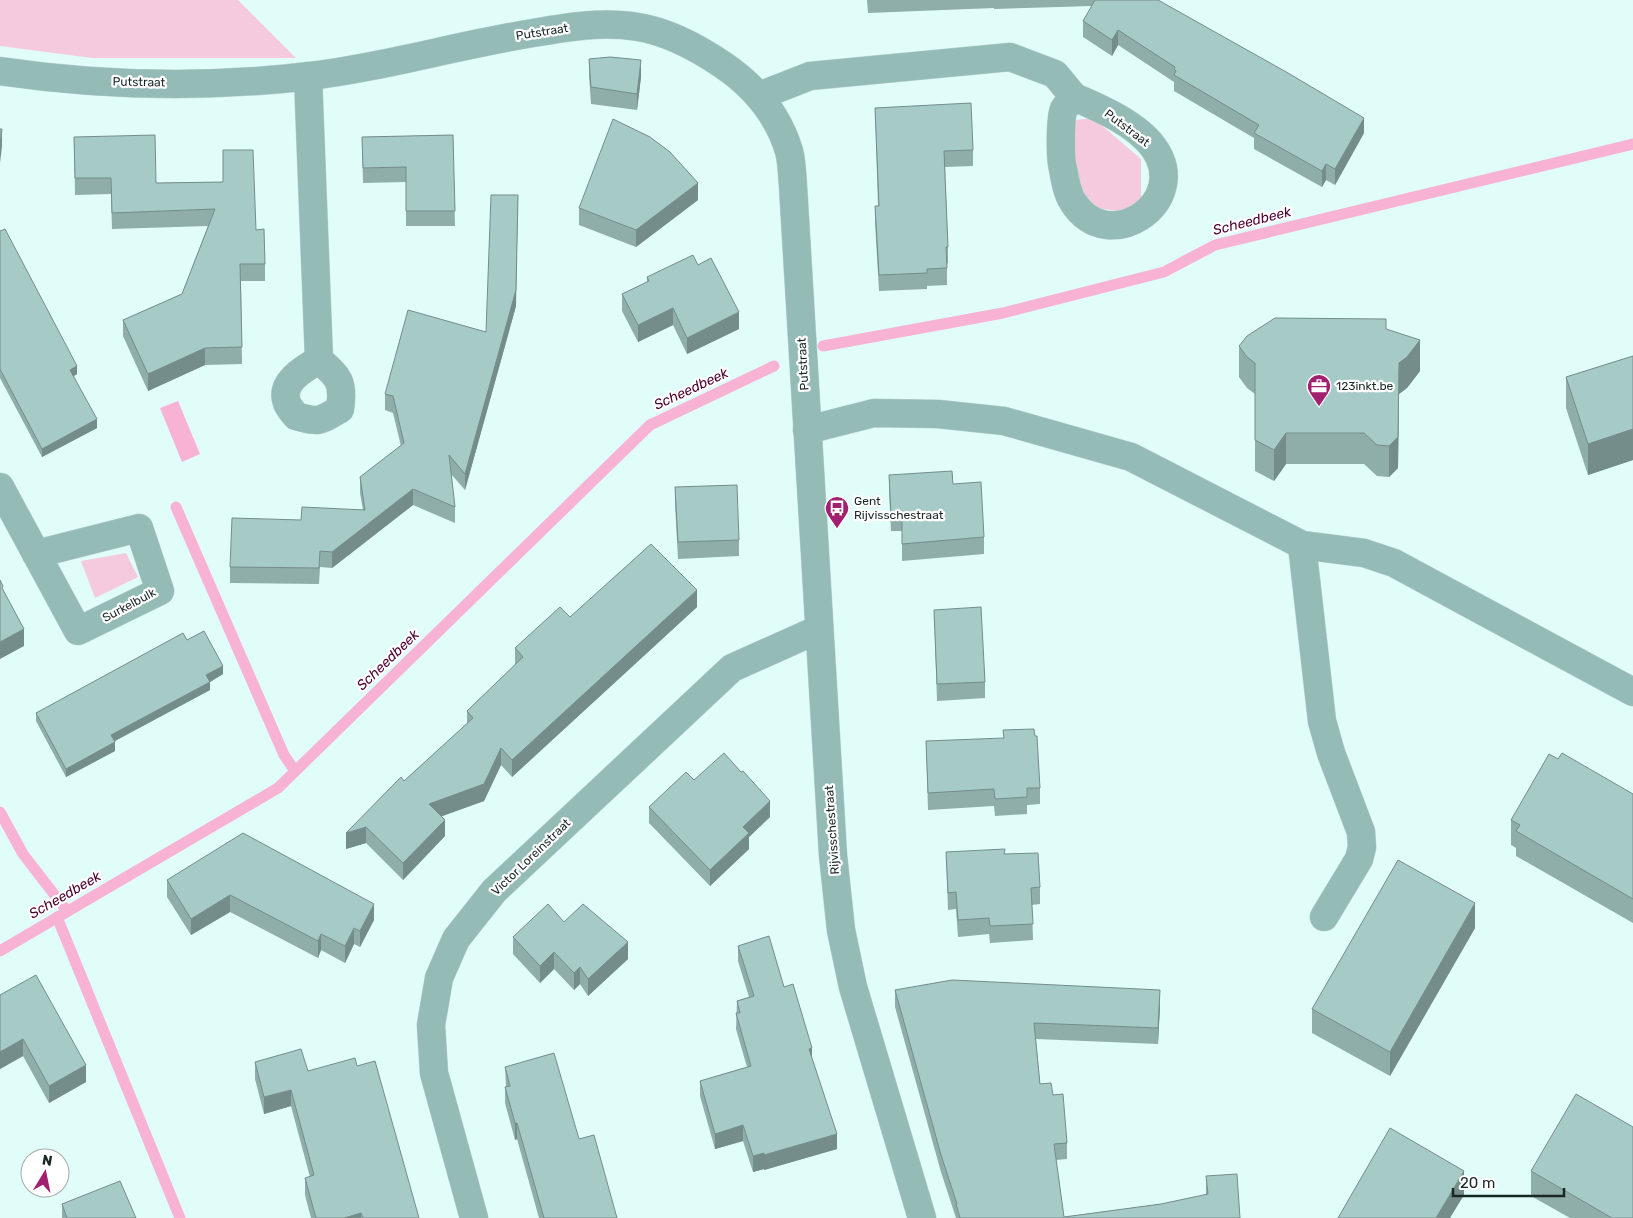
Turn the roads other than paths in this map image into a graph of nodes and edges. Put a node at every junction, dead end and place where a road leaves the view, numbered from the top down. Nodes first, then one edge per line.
1 (0, 71) edge
2 (308, 76) junction
3 (759, 96) junction
4 (1074, 97) junction
5 (319, 360) dead end
6 (807, 430) junction
7 (0, 487) edge
8 (1302, 545) junction
9 (36, 554) junction
10 (819, 629) junction
11 (1633, 692) edge
12 (1324, 917) dead end
13 (474, 1218) edge
14 (922, 1218) edge

1 - 2 street, Putstraat
2 - 3 street, Putstraat
2 - 5 street
3 - 4 street, Putstraat
3 - 6 street, Putstraat
4 - 4 street, Putstraat
6 - 8 street
6 - 10 street, Rijvisschestraat
7 - 9 street, Surkelbulk
8 - 11 street
8 - 12 street
9 - 9 street, Surkelbulk
10 - 13 street, Victor Loreinstraat
10 - 14 street, Rijvisschestraat

